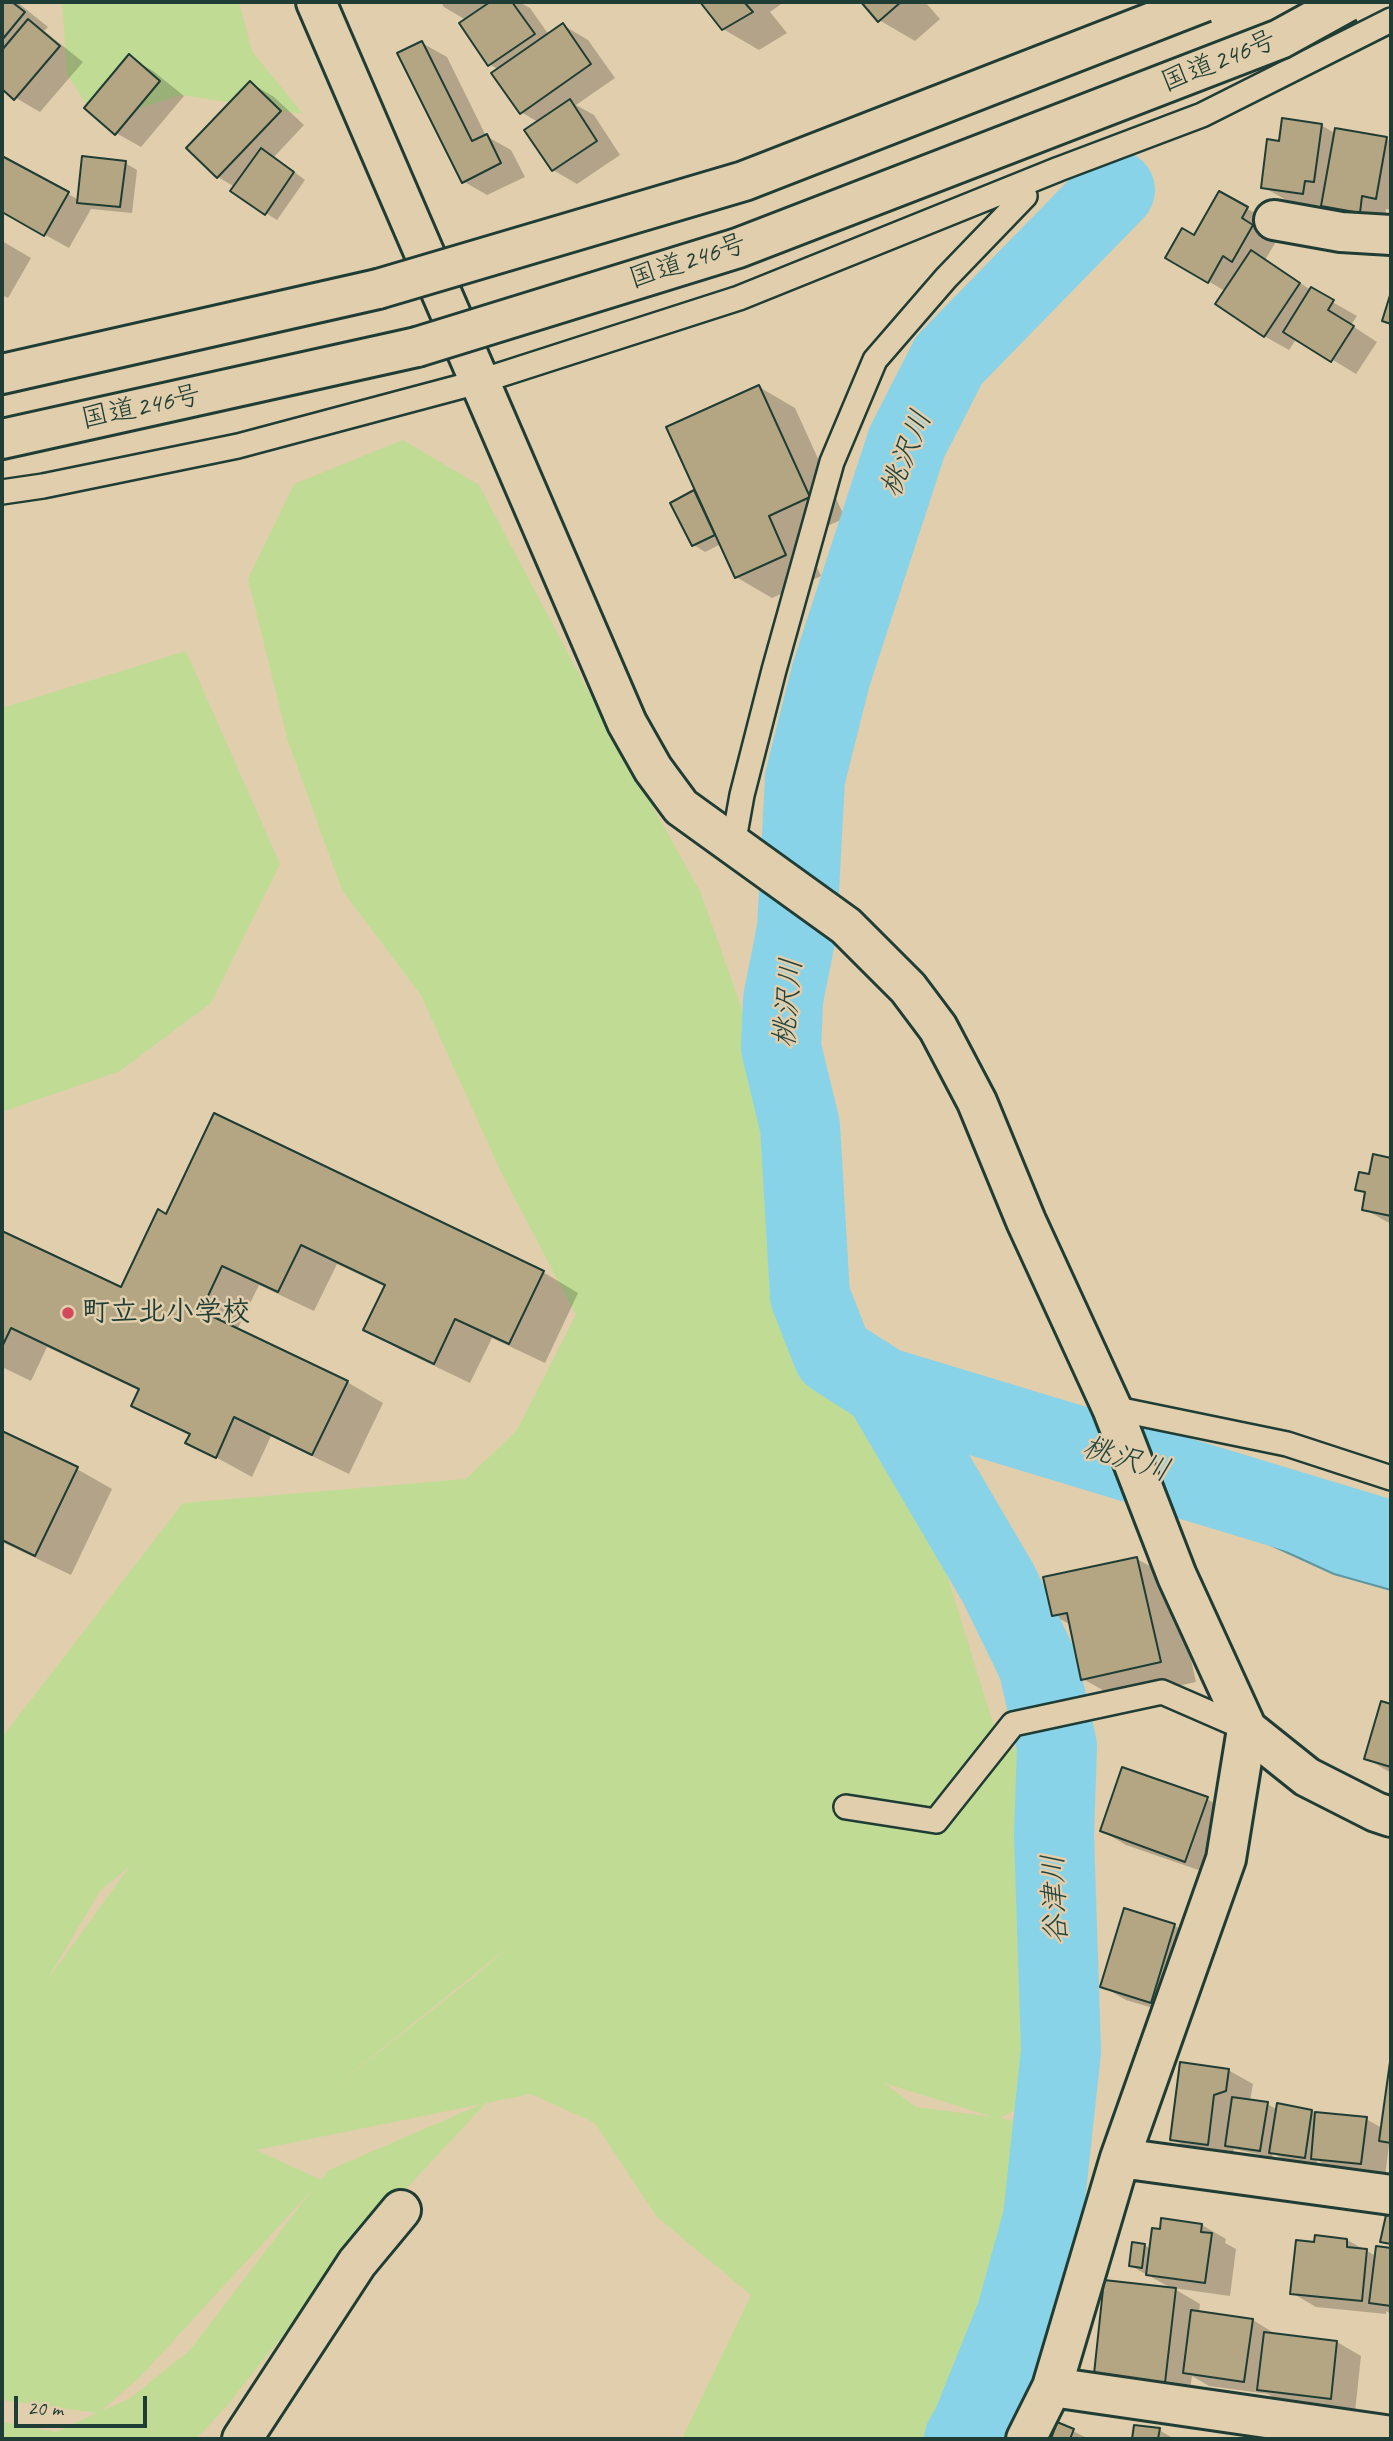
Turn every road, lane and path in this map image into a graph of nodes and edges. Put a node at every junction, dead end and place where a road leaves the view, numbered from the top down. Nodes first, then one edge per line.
1 (316, 2) edge
2 (1205, 2) edge
3 (1347, 2) edge
4 (1391, 20) edge
5 (1025, 196) dead end
6 (1274, 220) dead end
7 (1391, 235) edge
8 (2, 374) edge
9 (478, 382) junction
10 (2, 439) edge
11 (2, 492) edge
12 (742, 851) junction
13 (1112, 1408) junction
14 (1391, 1478) edge
15 (1247, 1729) junction
16 (846, 1807) dead end
17 (1391, 1817) edge
18 (1120, 2158) junction
19 (1391, 2195) edge
20 (401, 2210) dead end
21 (1052, 2387) junction
22 (1391, 2436) edge
23 (242, 2439) edge
24 (1026, 2439) edge

1 - 9 main road
2 - 8 main road, bridge
3 - 10 main road, 国道246号, bridge
4 - 9 lane
5 - 12 lane
6 - 7 main road
9 - 11 lane
9 - 12 main road
12 - 13 main road
13 - 14 lane
13 - 15 main road
15 - 16 lane
15 - 17 main road
15 - 18 main road
18 - 19 main road
18 - 21 main road
20 - 23 main road
21 - 22 main road
21 - 24 main road

